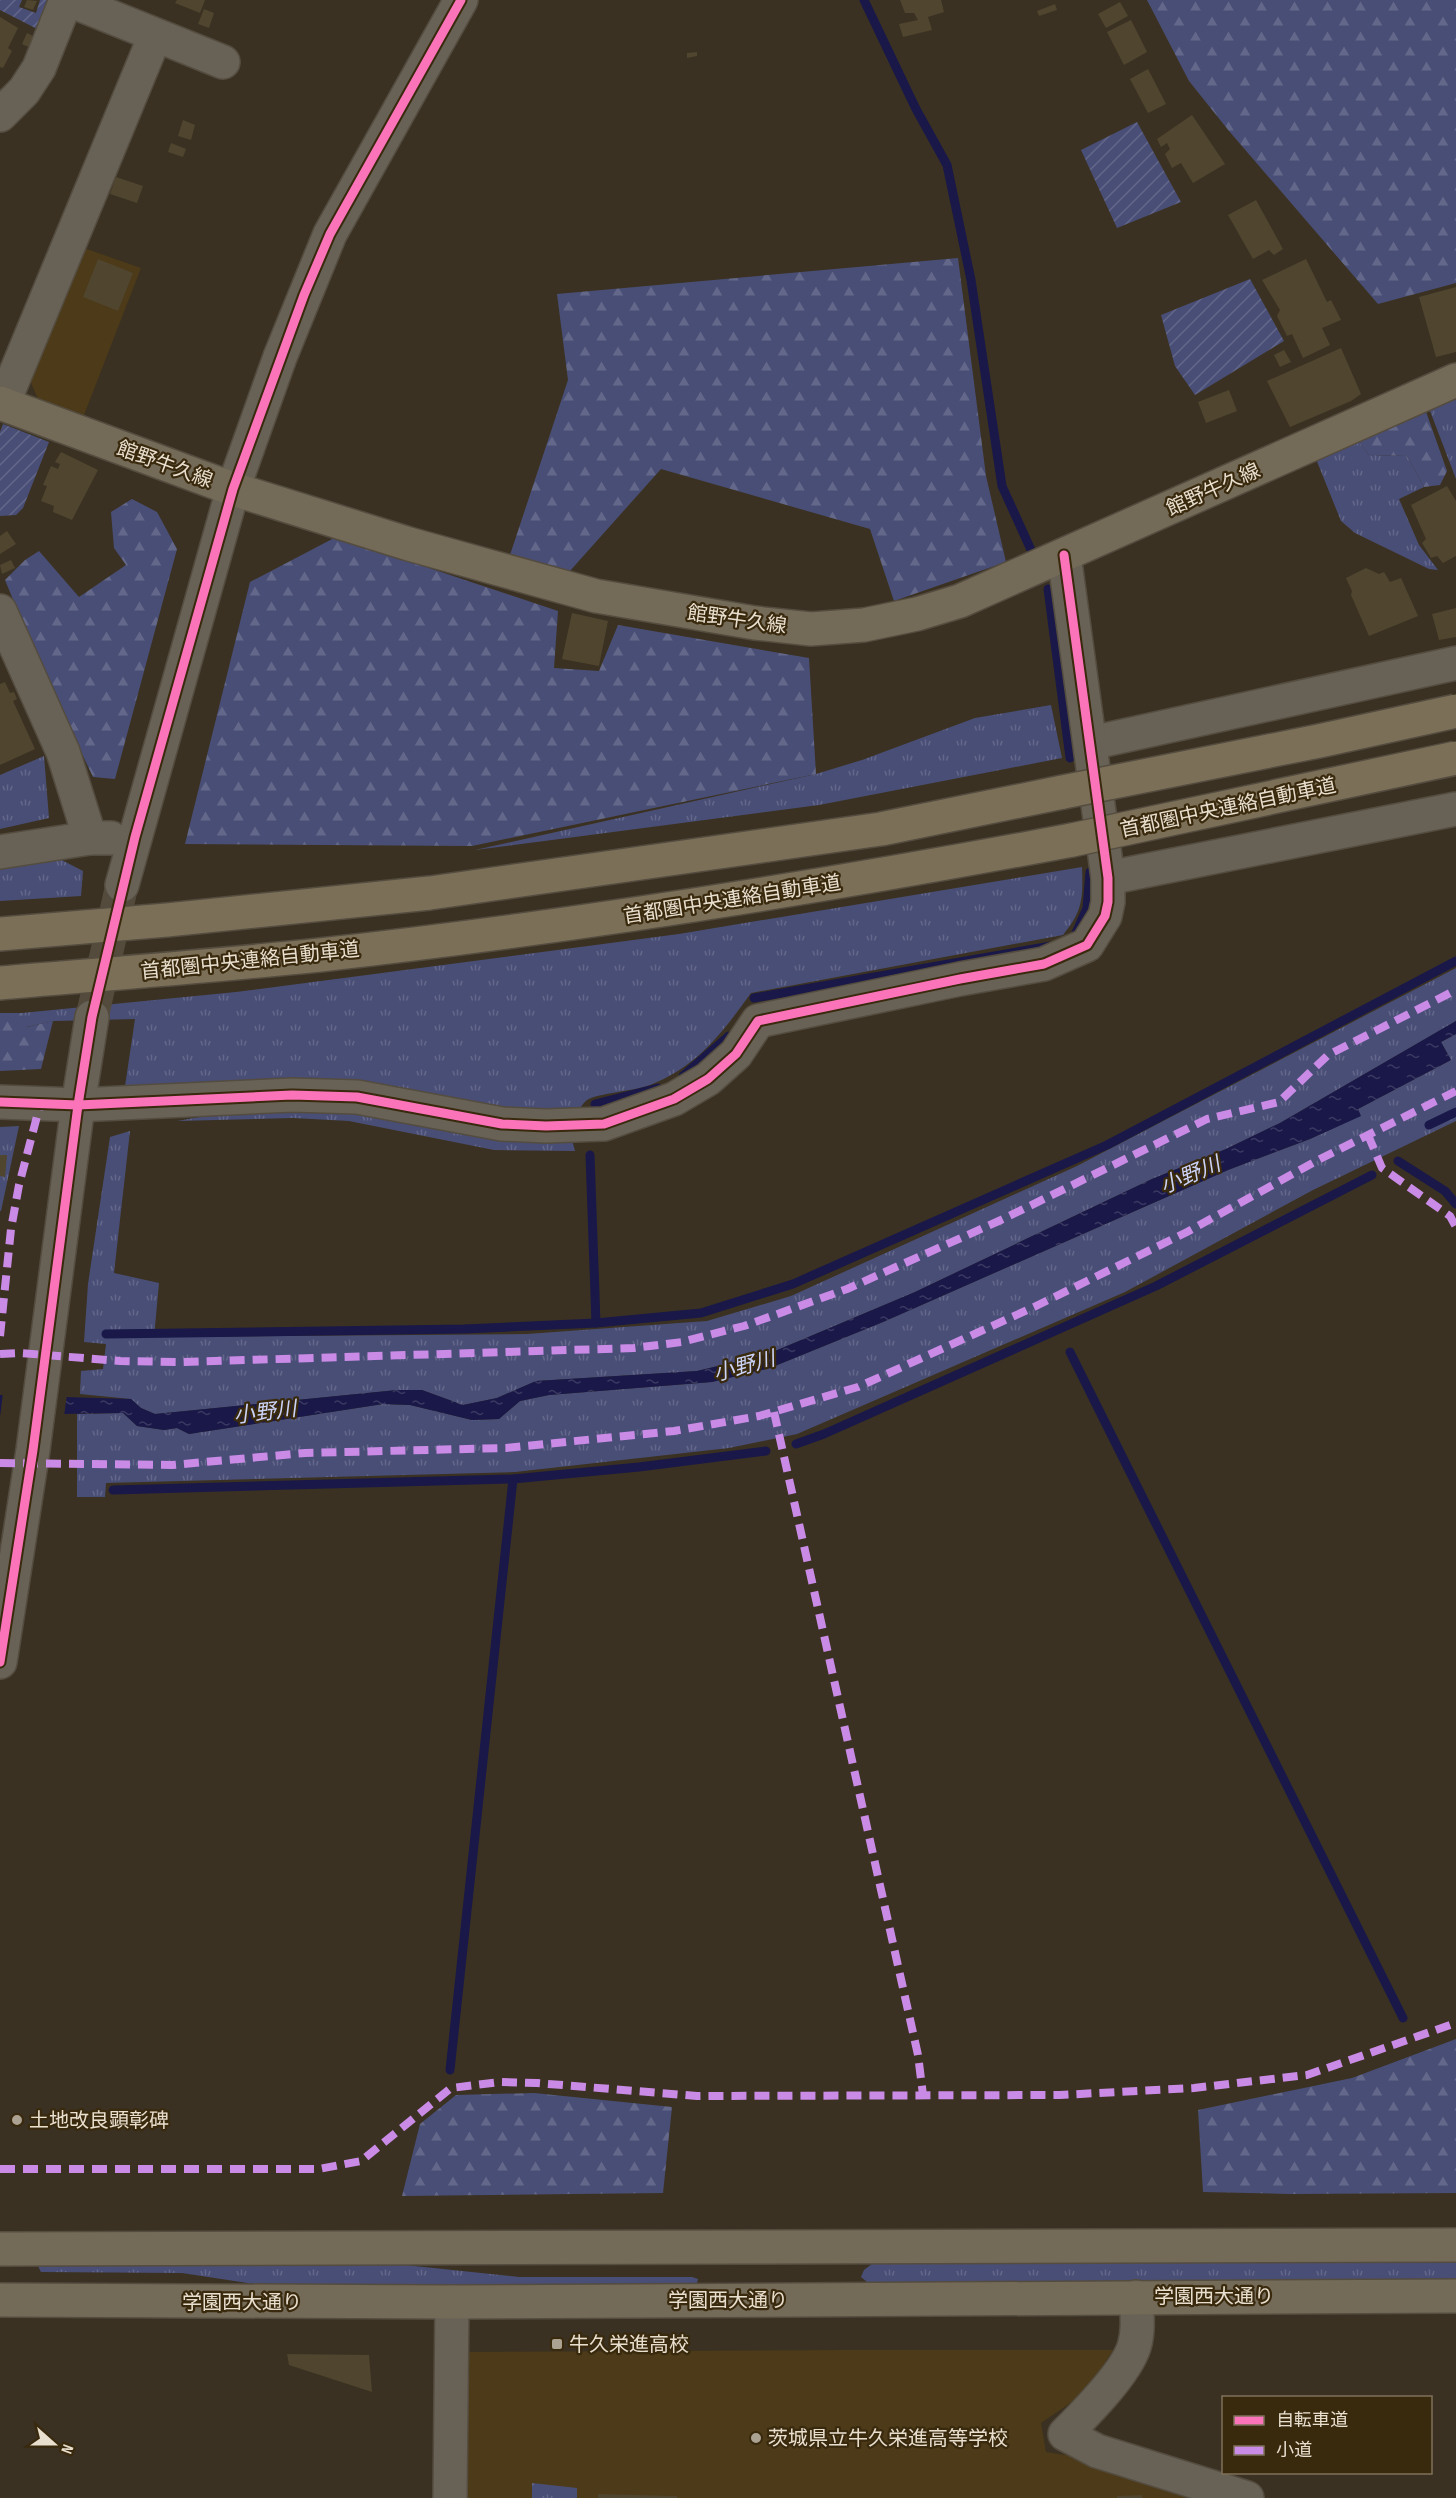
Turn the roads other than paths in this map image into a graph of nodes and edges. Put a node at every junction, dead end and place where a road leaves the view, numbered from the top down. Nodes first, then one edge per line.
1 (67, 0) edge
2 (461, 0) edge
3 (155, 36) junction
4 (223, 62) dead end
5 (0, 115) edge
6 (1456, 380) edge
7 (2, 403) edge
8 (233, 489) junction
9 (1064, 555) junction
10 (0, 610) edge
11 (1456, 663) edge
12 (1456, 711) edge
13 (1090, 743) junction
14 (1456, 758) edge
15 (1456, 809) edge
16 (135, 837) junction
17 (90, 838) junction
18 (0, 852) edge
19 (1108, 878) junction
20 (122, 885) tunnel mouth
21 (0, 934) edge
22 (0, 983) edge
23 (92, 1017) tunnel mouth
24 (0, 1102) edge
25 (78, 1105) junction
26 (0, 1662) edge
27 (1456, 2245) edge
28 (0, 2249) edge
29 (1136, 2296) junction
30 (1456, 2296) edge
31 (0, 2300) edge
32 (452, 2302) junction
33 (450, 2498) edge
34 (1247, 2498) edge

1 - 3 street
1 - 5 street
2 - 8 street
3 - 4 street
3 - 7 street
6 - 9 main road, 館野牛久線
7 - 8 main road, 館野牛久線
8 - 9 main road, 館野牛久線
8 - 16 street
9 - 13 street
10 - 17 street
11 - 13 street
12 - 21 highway, bridge
13 - 19 street
14 - 22 highway, 首都圏中央連絡自動車道, bridge
15 - 19 street
16 - 17 street
16 - 20 street
17 - 18 street
19 - 25 street
23 - 25 street
24 - 25 street
25 - 26 street
27 - 28 main road
29 - 30 main road, 学園西大通り
29 - 32 main road, 学園西大通り
29 - 34 street
31 - 32 main road, 学園西大通り
32 - 33 street

